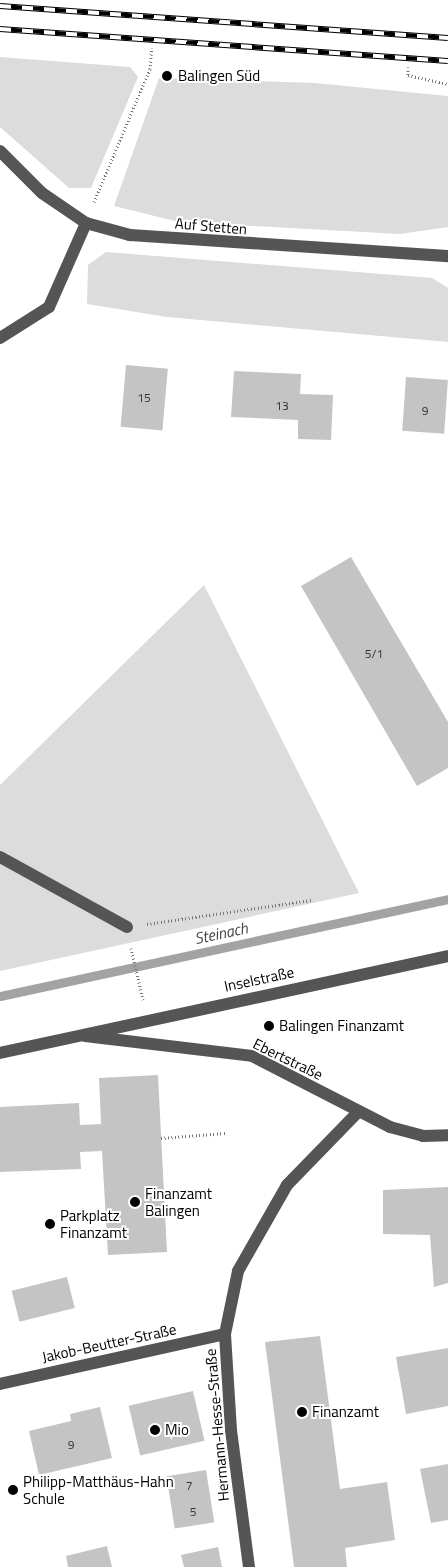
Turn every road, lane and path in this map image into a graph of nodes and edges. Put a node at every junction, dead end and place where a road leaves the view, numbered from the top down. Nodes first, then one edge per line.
1 (152, 48) dead end
2 (408, 67) dead end
3 (448, 84) edge
4 (0, 151) edge
5 (86, 223) junction
6 (448, 256) edge
7 (0, 338) edge
8 (0, 857) edge
9 (311, 900) dead end
10 (127, 927) joint
11 (130, 942) dead end
12 (448, 956) edge
13 (141, 991) dead end
14 (76, 1035) junction
15 (0, 1053) edge
16 (357, 1113) junction
17 (226, 1133) dead end
18 (448, 1135) edge
19 (161, 1138) dead end
20 (225, 1334) junction
21 (0, 1384) edge
22 (249, 1567) edge

1 - 5 path
2 - 3 path
4 - 5 street, Auf Stetten
5 - 6 street, Auf Stetten
5 - 7 street
8 - 10 street
9 - 10 path
11 - 13 path
12 - 14 street, Inselstraße
14 - 15 street, Inselstraße
14 - 16 street, Ebertstraße
16 - 18 street, Ebertstraße
16 - 20 street, Hermann-Hesse-Straße
17 - 19 path
20 - 21 street, Jakob-Beutter-Straße
20 - 22 street, Hermann-Hesse-Straße

